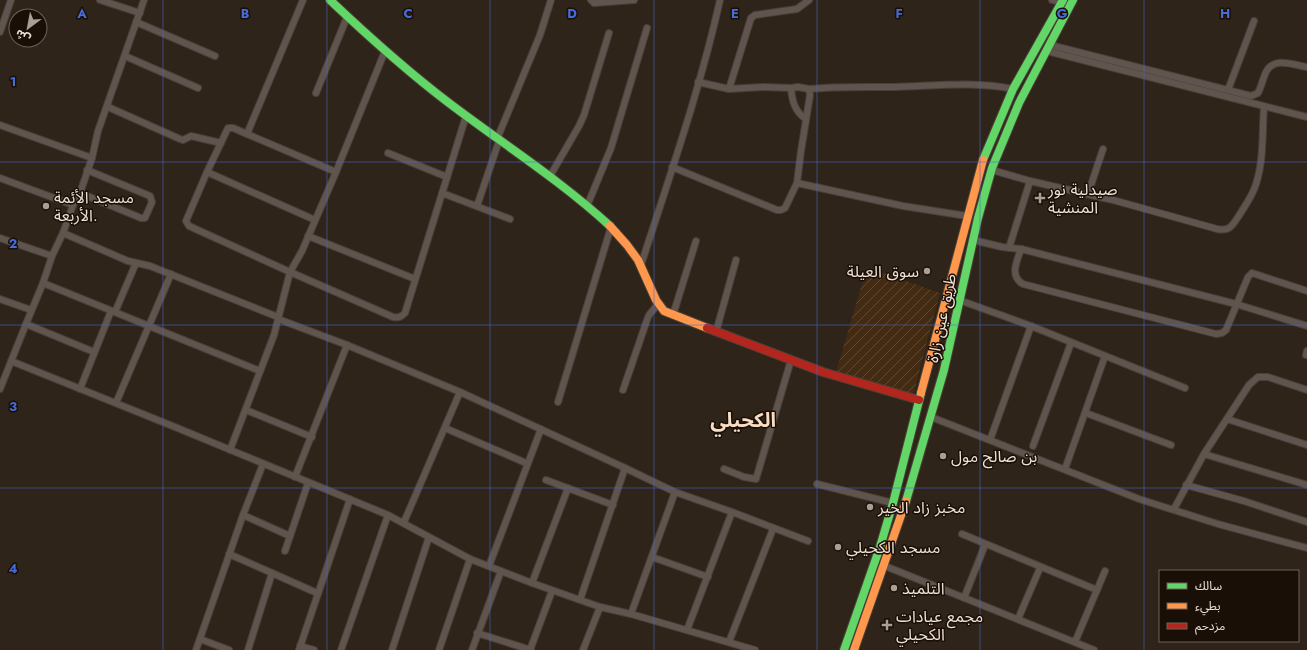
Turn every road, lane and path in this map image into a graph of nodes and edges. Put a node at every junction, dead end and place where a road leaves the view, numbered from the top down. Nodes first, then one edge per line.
1 (11, 0) edge
2 (100, 0) edge
3 (144, 0) edge
4 (303, 0) edge
5 (330, 0) edge
6 (551, 0) edge
7 (591, 0) edge
8 (630, 0) edge
9 (720, 0) edge
10 (809, 0) edge
11 (1052, 0) edge
12 (1073, 0) edge
13 (1062, 1) edge
14 (140, 13) junction
15 (347, 17) junction
16 (1254, 21) dead end
17 (136, 22) junction
18 (647, 28) dead end
19 (0, 32) edge
20 (608, 33) dead end
21 (1048, 48) junction
22 (385, 52) junction
23 (125, 56) junction
24 (215, 56) dead end
25 (1307, 67) edge
26 (698, 82) junction
27 (198, 88) dead end
28 (791, 88) junction
29 (809, 88) junction
30 (729, 89) junction
31 (1013, 89) junction
32 (1228, 90) junction
33 (316, 93) dead end
34 (108, 107) junction
35 (1264, 107) junction
36 (466, 116) junction
37 (1307, 117) edge
38 (806, 119) junction
39 (0, 125) edge
40 (247, 134) junction
41 (498, 140) junction
42 (221, 143) junction
43 (1103, 149) dead end
44 (388, 154) dead end
45 (92, 158) junction
46 (672, 167) junction
47 (87, 170) junction
48 (992, 170) junction
49 (207, 172) junction
50 (336, 172) junction
51 (550, 176) junction
52 (447, 177) junction
53 (0, 178) edge
54 (1030, 181) junction
55 (797, 183) junction
56 (80, 192) junction
57 (442, 193) junction
58 (1088, 194) junction
59 (73, 205) junction
60 (477, 206) junction
61 (587, 206) junction
62 (967, 216) junction
63 (510, 219) dead end
64 (315, 220) junction
65 (611, 227) junction
66 (64, 234) junction
67 (308, 236) junction
68 (0, 238) edge
69 (973, 240) junction
70 (696, 241) dead end
71 (1009, 248) junction
72 (1020, 249) junction
73 (52, 256) junction
74 (736, 260) dead end
75 (136, 263) junction
76 (641, 265) junction
77 (290, 272) junction
78 (171, 274) junction
79 (415, 279) junction
80 (43, 282) junction
81 (1307, 291) edge
82 (0, 299) edge
83 (959, 300) junction
84 (658, 304) junction
85 (1236, 304) junction
86 (32, 310) junction
87 (113, 312) junction
88 (673, 315) junction
89 (278, 318) junction
90 (26, 324) junction
91 (149, 326) junction
92 (1031, 326) junction
93 (1307, 326) edge
94 (716, 332) junction
95 (1071, 342) junction
96 (347, 345) junction
97 (94, 352) junction
98 (1105, 356) junction
99 (791, 360) junction
100 (11, 361) junction
101 (929, 363) junction
102 (0, 368) edge
103 (944, 368) junction
104 (7, 371) junction
105 (260, 371) junction
106 (1184, 388) dead end
107 (0, 389) edge
108 (80, 389) junction
109 (623, 390) dead end
110 (1307, 390) edge
111 (460, 392) junction
112 (919, 400) junction
113 (558, 402) dead end
114 (116, 403) junction
115 (246, 410) junction
116 (1086, 412) junction
117 (931, 417) junction
118 (1227, 419) junction
119 (445, 428) junction
120 (541, 429) junction
121 (312, 437) junction
122 (990, 440) junction
123 (908, 444) junction
124 (1171, 445) dead end
125 (1307, 445) edge
126 (1033, 446) dead end
127 (923, 447) junction
128 (230, 450) junction
129 (1204, 454) junction
130 (526, 463) junction
131 (263, 464) junction
132 (625, 468) junction
133 (724, 469) dead end
134 (1065, 469) junction
135 (295, 477) junction
136 (546, 480) dead end
137 (308, 483) junction
138 (817, 484) dead end
139 (1186, 485) junction
140 (1307, 485) edge
141 (568, 488) junction
142 (675, 492) junction
143 (350, 499) junction
144 (894, 503) junction
145 (613, 505) junction
146 (1174, 509) junction
147 (732, 512) junction
148 (243, 514) junction
149 (388, 515) junction
150 (404, 522) junction
151 (1307, 522) edge
152 (773, 528) junction
153 (962, 534) dead end
154 (290, 536) junction
155 (429, 537) junction
156 (808, 541) dead end
157 (985, 544) junction
158 (1307, 548) edge
159 (285, 551) dead end
160 (229, 554) junction
161 (652, 557) junction
162 (470, 559) junction
163 (489, 566) junction
164 (885, 566) junction
165 (1040, 568) junction
166 (501, 571) junction
167 (1105, 571) dead end
168 (272, 573) junction
169 (708, 577) junction
170 (532, 583) junction
171 (1096, 590) junction
172 (552, 591) junction
173 (317, 593) junction
174 (964, 598) junction
175 (580, 600) junction
176 (600, 607) junction
177 (631, 614) junction
178 (1018, 620) junction
179 (687, 630) junction
180 (477, 633) junction
181 (200, 639) junction
182 (730, 642) junction
183 (1075, 642) junction
184 (299, 648) edge
185 (196, 650) edge
186 (229, 650) edge
187 (248, 650) edge
188 (314, 650) edge
189 (341, 650) edge
190 (392, 650) edge
191 (439, 650) edge
192 (472, 650) edge
193 (530, 650) edge
194 (583, 650) edge
195 (755, 650) edge
196 (844, 650) edge
197 (854, 650) edge
198 (1094, 650) edge

1 - 19 street
2 - 14 street
3 - 14 street
4 - 40 street
5 - 15 main road
6 - 41 street
7 - 8 street
9 - 26 street
10 - 30 street
11 - 13 street
12 - 21 main road, طريق عين زارة
13 - 31 main road, طريق عين زارة
14 - 17 street
15 - 22 main road
15 - 33 street
16 - 32 street
17 - 23 street
17 - 24 street
18 - 61 street
20 - 51 street
21 - 32 street
21 - 35 street
21 - 48 main road, طريق عين زارة
22 - 36 main road
22 - 50 street
23 - 27 street
23 - 34 street
25 - 32 street
26 - 30 street
26 - 46 street
28 - 29 street
28 - 30 street
28 - 38 street
29 - 31 street
29 - 38 street
31 - 62 main road, طريق عين زارة
34 - 42 street
34 - 45 street
35 - 37 street
35 - 58 street
36 - 41 main road
36 - 52 street
38 - 55 street
39 - 45 street
40 - 42 street
40 - 50 street
41 - 51 main road
41 - 60 street
42 - 49 street
43 - 58 street
44 - 52 street
45 - 47 street
46 - 55 street
46 - 76 street
47 - 56 street
47 - 56 street
48 - 54 street
48 - 69 main road, طريق عين زارة
49 - 64 street
49 - 77 street
50 - 64 street
51 - 61 main road
52 - 57 street
53 - 59 street
54 - 58 street
54 - 71 street
55 - 62 street
56 - 59 street
57 - 60 street
57 - 79 street
59 - 66 street
60 - 63 street
61 - 65 main road
62 - 101 main road, طريق عين زارة
64 - 67 street
65 - 76 main road
65 - 113 street
66 - 73 street
66 - 75 street
67 - 77 street
67 - 79 street
68 - 73 street
69 - 71 street
69 - 83 main road, طريق عين زارة
70 - 88 street
71 - 72 street
72 - 85 street
72 - 85 street
73 - 80 street
74 - 94 street
75 - 78 street
75 - 87 street
76 - 84 main road
77 - 79 street
77 - 89 street
78 - 89 street
78 - 91 street
80 - 86 street
80 - 87 street
81 - 85 street
82 - 86 street
83 - 92 street
83 - 103 main road, طريق عين زارة
84 - 88 main road
84 - 109 street
85 - 93 street
86 - 90 street
87 - 91 street
87 - 97 street
88 - 94 main road
89 - 96 street
89 - 105 street
90 - 97 street
90 - 100 street
91 - 105 street
91 - 114 street
92 - 95 street
92 - 122 street
94 - 99 main road
95 - 98 street
95 - 126 street
96 - 111 street
96 - 121 street
97 - 108 street
98 - 106 street
98 - 116 street
99 - 112 main road
99 - 133 street
100 - 104 street
100 - 108 street
101 - 103 main road
101 - 112 main road, طريق عين زارة
102 - 104 street
103 - 117 main road, طريق عين زارة
104 - 107 street
105 - 115 street
108 - 114 street
110 - 118 street
111 - 119 street
111 - 120 street
112 - 123 main road, طريق عين زارة
114 - 128 street
115 - 121 street
115 - 128 street
116 - 124 street
116 - 134 street
117 - 122 street
117 - 127 main road, طريق عين زارة
118 - 125 street
118 - 129 street
119 - 130 street
119 - 150 street
120 - 130 street
120 - 132 street
121 - 135 street
122 - 134 street
123 - 127 main road
123 - 144 main road, طريق عين زارة
127 - 164 main road, طريق عين زارة
128 - 131 street
129 - 139 street
129 - 140 street
130 - 163 street
131 - 135 street
131 - 148 street
132 - 142 street
132 - 145 street
134 - 146 street
135 - 137 street
136 - 141 street
137 - 143 street
137 - 154 street
138 - 144 street
139 - 146 street
139 - 151 street
141 - 145 street
141 - 170 street
142 - 147 street
142 - 161 street
143 - 149 street
143 - 173 street
144 - 196 main road, طريق عين زارة
145 - 175 street
146 - 158 street
147 - 152 street
147 - 169 street
148 - 154 street
148 - 160 street
149 - 150 street
149 - 189 street
150 - 155 street
152 - 156 street
152 - 182 street
153 - 157 street
154 - 159 street
155 - 162 street
155 - 190 street
157 - 165 street
157 - 174 street
160 - 168 street
160 - 181 street
161 - 169 street
161 - 177 street
162 - 163 street
162 - 191 street
163 - 166 street
164 - 174 street
164 - 197 main road, طريق عين زارة
165 - 171 street
165 - 178 street
166 - 170 street
166 - 180 street
167 - 171 street
168 - 173 street
168 - 187 street
169 - 179 street
170 - 172 street
171 - 183 street
172 - 175 street
172 - 193 street
173 - 184 street
174 - 178 street
175 - 176 street
176 - 177 street
176 - 194 street
177 - 179 street
178 - 183 street
179 - 182 street
180 - 192 street
180 - 193 street
181 - 185 street
181 - 186 street
182 - 195 street
183 - 198 street
184 - 188 street

